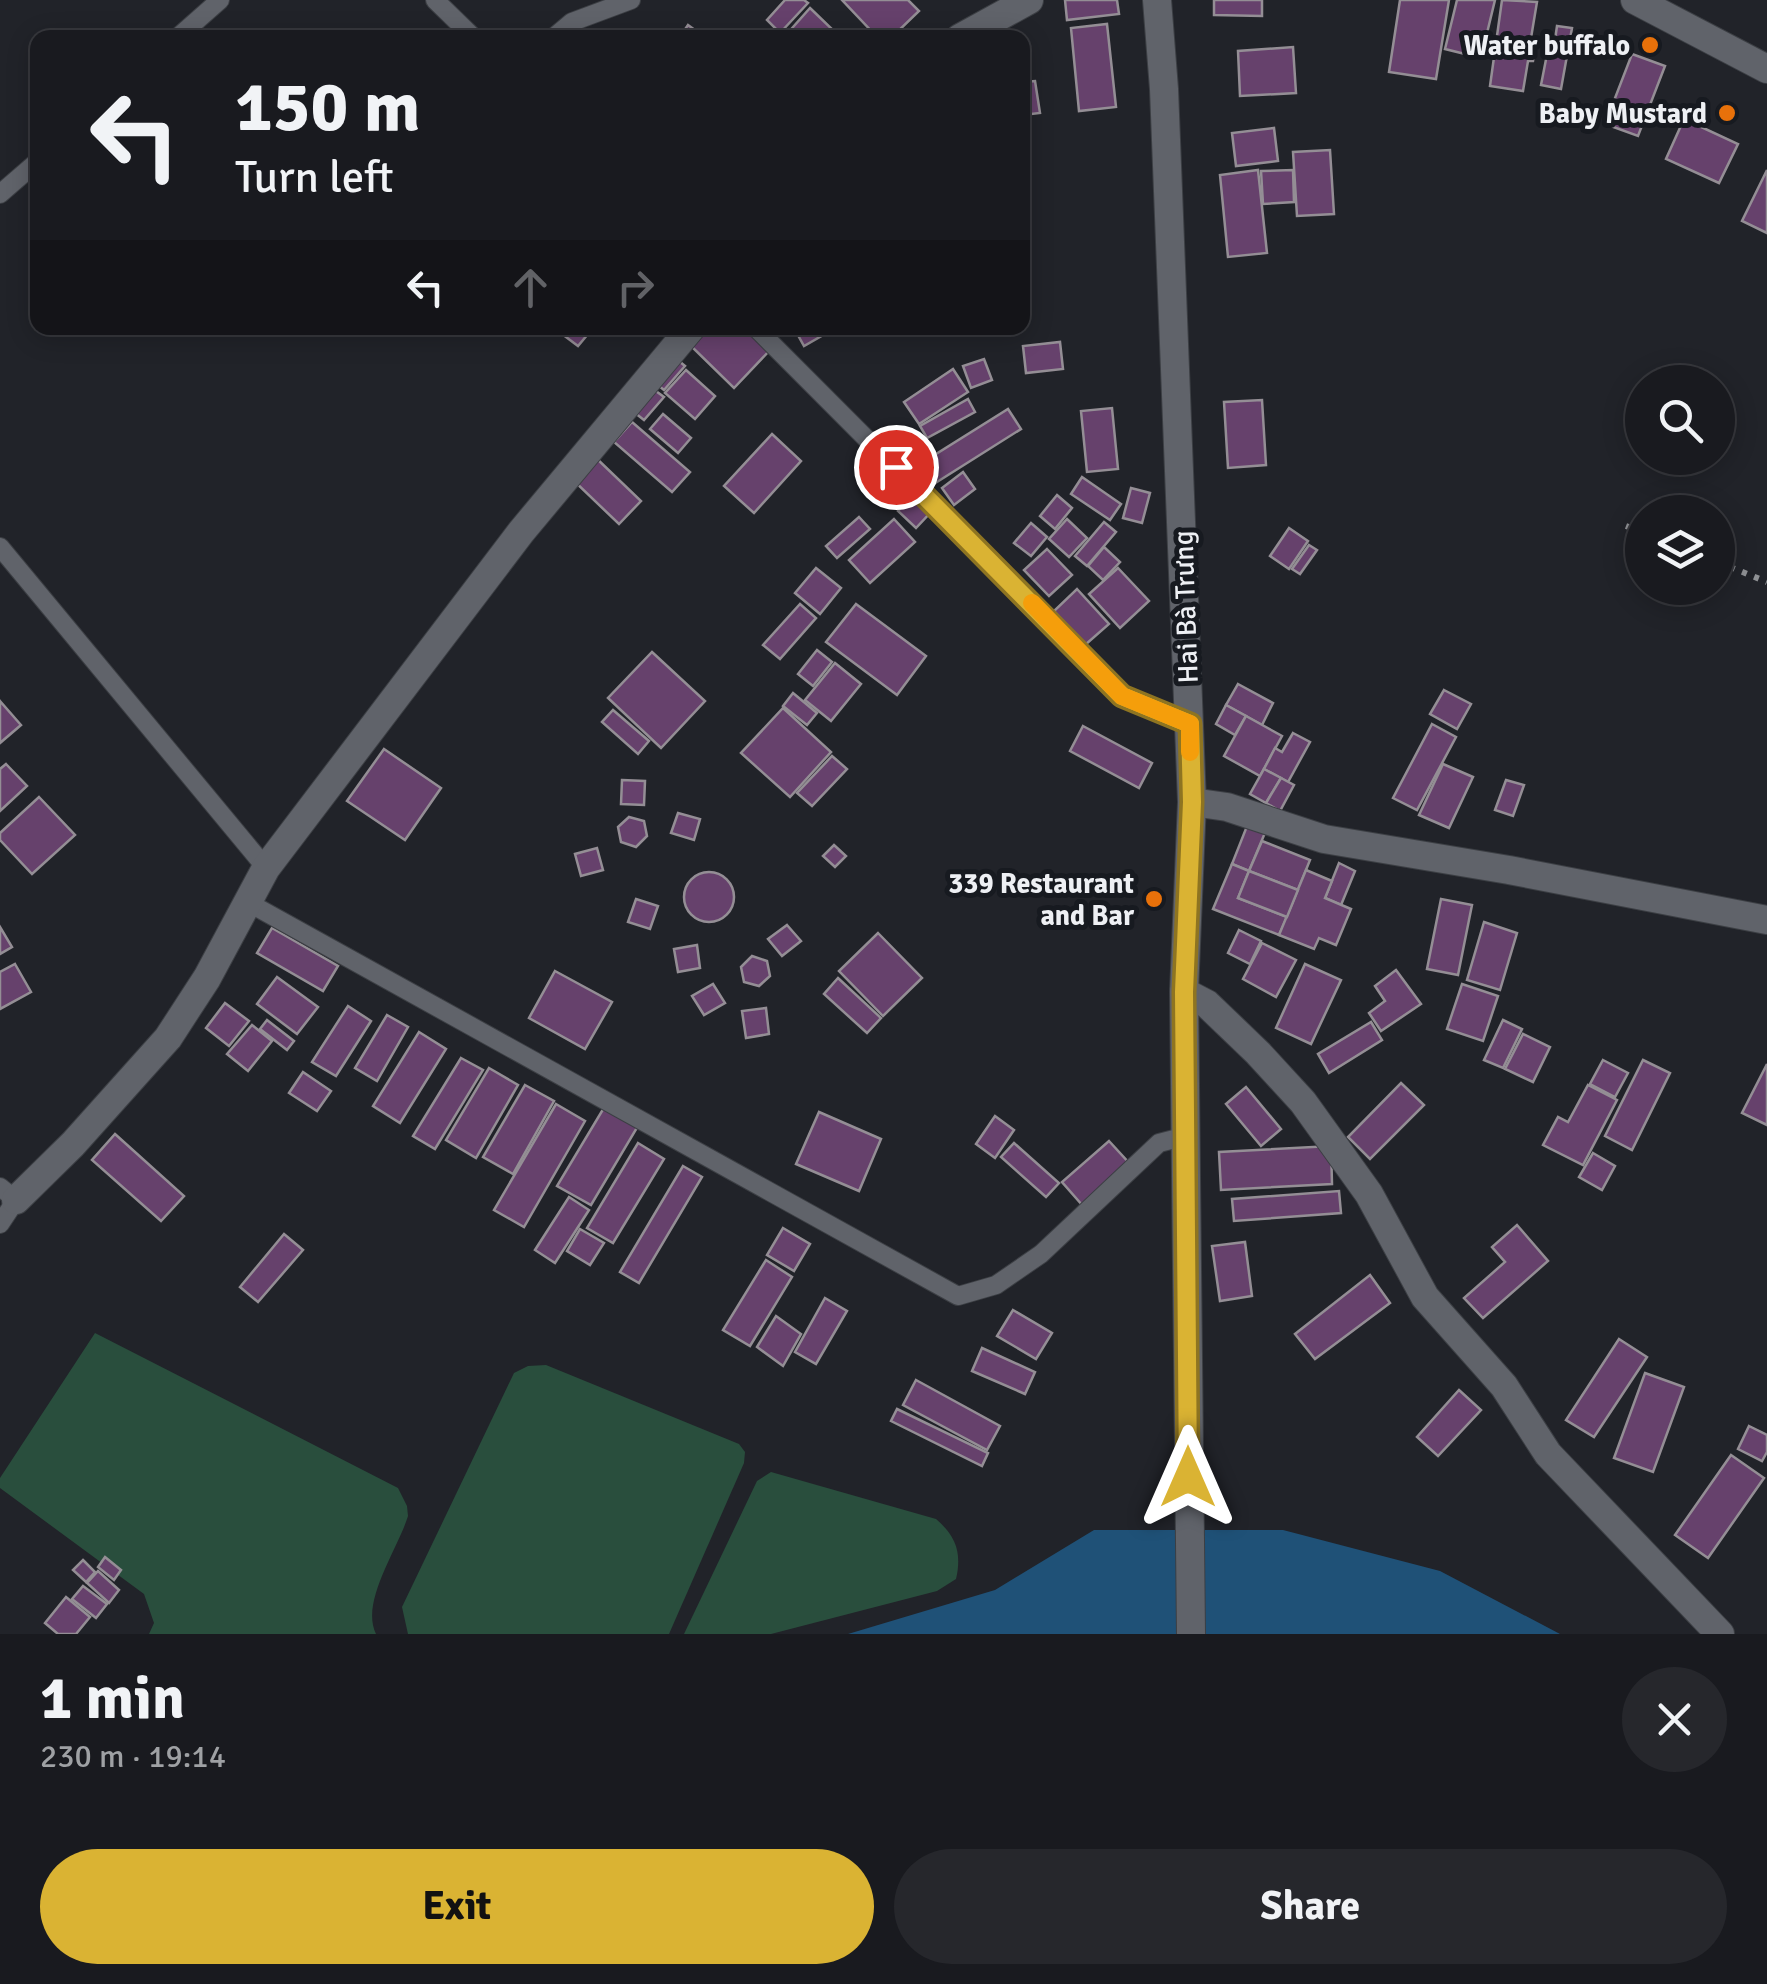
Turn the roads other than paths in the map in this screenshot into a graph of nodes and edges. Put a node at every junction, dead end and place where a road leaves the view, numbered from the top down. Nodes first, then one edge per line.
1 (220, 0) edge
2 (435, 0) edge
3 (631, 0) edge
4 (1030, 0) edge
5 (1158, 0) edge
6 (1636, 0) edge
7 (186, 30) edge
8 (466, 30) edge
9 (562, 30) edge
10 (975, 30) edge
11 (1767, 69) edge
12 (30, 168) edge
13 (0, 194) edge
14 (684, 335) edge
15 (763, 335) edge
16 (0, 547) edge
17 (1190, 724) junction
18 (1192, 802) junction
19 (266, 868) junction
20 (249, 904) junction
21 (1767, 920) edge
22 (1184, 992) junction
23 (1186, 1136) junction
24 (5, 1204) edge
25 (1191, 1634) edge
26 (1720, 1634) edge

1 - 7 lane
2 - 8 lane
3 - 9 lane
4 - 10 street
5 - 17 street, Hai Bà Trưng
6 - 11 street
12 - 13 lane
14 - 19 street
15 - 17 lane
16 - 19 lane
17 - 18 street, Hai Bà Trưng
18 - 21 street
18 - 22 street, Hai Bà Trưng
19 - 20 street
20 - 23 lane
20 - 24 street
22 - 23 street, Hai Bà Trưng
22 - 26 street
23 - 25 street, Hai Bà Trưng

